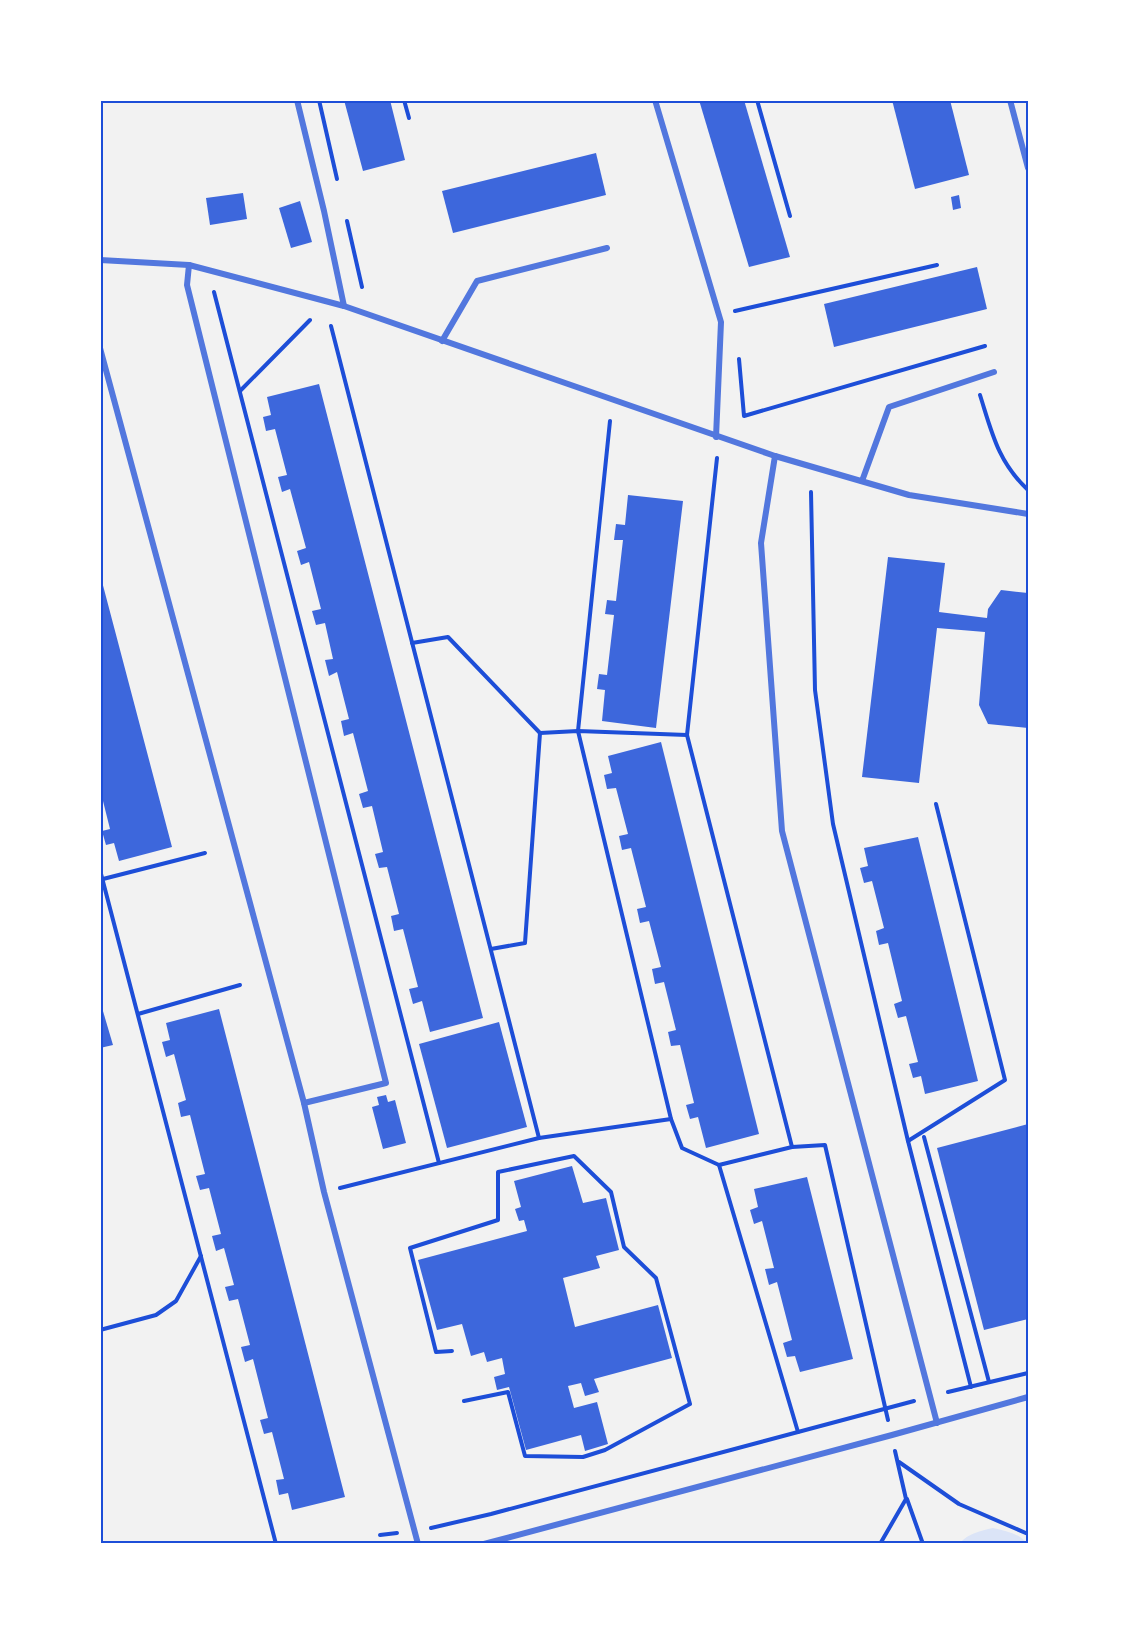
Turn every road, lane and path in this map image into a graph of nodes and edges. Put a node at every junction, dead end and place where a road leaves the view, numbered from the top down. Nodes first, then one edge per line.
1 (297, 100) edge
2 (404, 100) edge
3 (655, 100) edge
4 (757, 100) edge
5 (1010, 100) edge
6 (409, 118) dead end
7 (1029, 168) edge
8 (790, 216) dead end
9 (608, 248) dead end
10 (100, 260) edge
11 (189, 265) junction
12 (937, 265) dead end
13 (214, 292) dead end
14 (344, 306) junction
15 (735, 311) dead end
16 (310, 320) dead end
17 (331, 326) dead end
18 (442, 341) junction
19 (985, 346) dead end
20 (100, 348) edge
21 (994, 372) dead end
22 (239, 392) junction
23 (983, 403) dead end
24 (744, 416) dead end
25 (610, 422) dead end
26 (716, 436) junction
27 (775, 456) junction
28 (717, 458) dead end
29 (862, 481) junction
30 (1029, 490) edge
31 (812, 492) dead end
32 (1029, 514) edge
33 (412, 643) junction
34 (578, 731) junction
35 (540, 733) junction
36 (687, 735) junction
37 (936, 804) dead end
38 (205, 853) dead end
39 (100, 870) edge
40 (103, 879) junction
41 (491, 949) junction
42 (240, 985) dead end
43 (138, 1014) junction
44 (304, 1103) junction
45 (671, 1119) junction
46 (924, 1137) dead end
47 (539, 1138) junction
48 (908, 1141) junction
49 (792, 1147) junction
50 (439, 1163) junction
51 (719, 1165) junction
52 (324, 1192) junction
53 (201, 1256) junction
54 (100, 1330) edge
55 (452, 1351) dead end
56 (1029, 1373) edge
57 (989, 1382) junction
58 (971, 1387) junction
59 (930, 1396) junction
60 (1029, 1397) edge
61 (464, 1401) dead end
62 (886, 1408) junction
63 (937, 1423) junction
64 (798, 1432) junction
65 (892, 1435) junction
66 (898, 1462) junction
67 (906, 1499) junction
68 (415, 1532) junction
69 (380, 1534) dead end
70 (1029, 1534) edge
71 (276, 1544) edge
72 (418, 1544) edge
73 (484, 1544) edge
74 (880, 1544) edge
75 (923, 1544) edge

1 - 14 street
2 - 6 path
3 - 26 street
4 - 8 path
5 - 7 street
9 - 18 street
10 - 11 street
11 - 14 street
11 - 44 street
12 - 15 path
13 - 22 path
14 - 18 street
16 - 22 path
17 - 33 path
18 - 26 street
19 - 24 path
20 - 44 street
21 - 29 street
22 - 50 path
23 - 30 path
25 - 34 path
26 - 27 street
27 - 29 street
27 - 59 street
28 - 36 path
29 - 32 street
31 - 48 path
33 - 35 path
33 - 41 path
34 - 35 path
34 - 36 path
34 - 45 path
35 - 41 path
36 - 49 path
37 - 48 path
38 - 40 path
39 - 40 path
40 - 43 path
41 - 47 path
42 - 43 path
43 - 53 path
44 - 52 street
45 - 47 path
45 - 51 path
46 - 57 path
47 - 50 path
48 - 58 path
49 - 51 path
49 - 62 path
50 - 52 path
51 - 64 path
52 - 68 street
53 - 54 path
53 - 71 path
55 - 61 path
56 - 57 path
57 - 58 path
58 - 59 path
59 - 62 path
59 - 63 street
60 - 63 street
62 - 64 path
62 - 65 path
63 - 65 street
64 - 68 path
65 - 66 path
65 - 73 street
66 - 67 path
66 - 70 path
67 - 74 path
67 - 75 path
68 - 69 path
68 - 72 street

